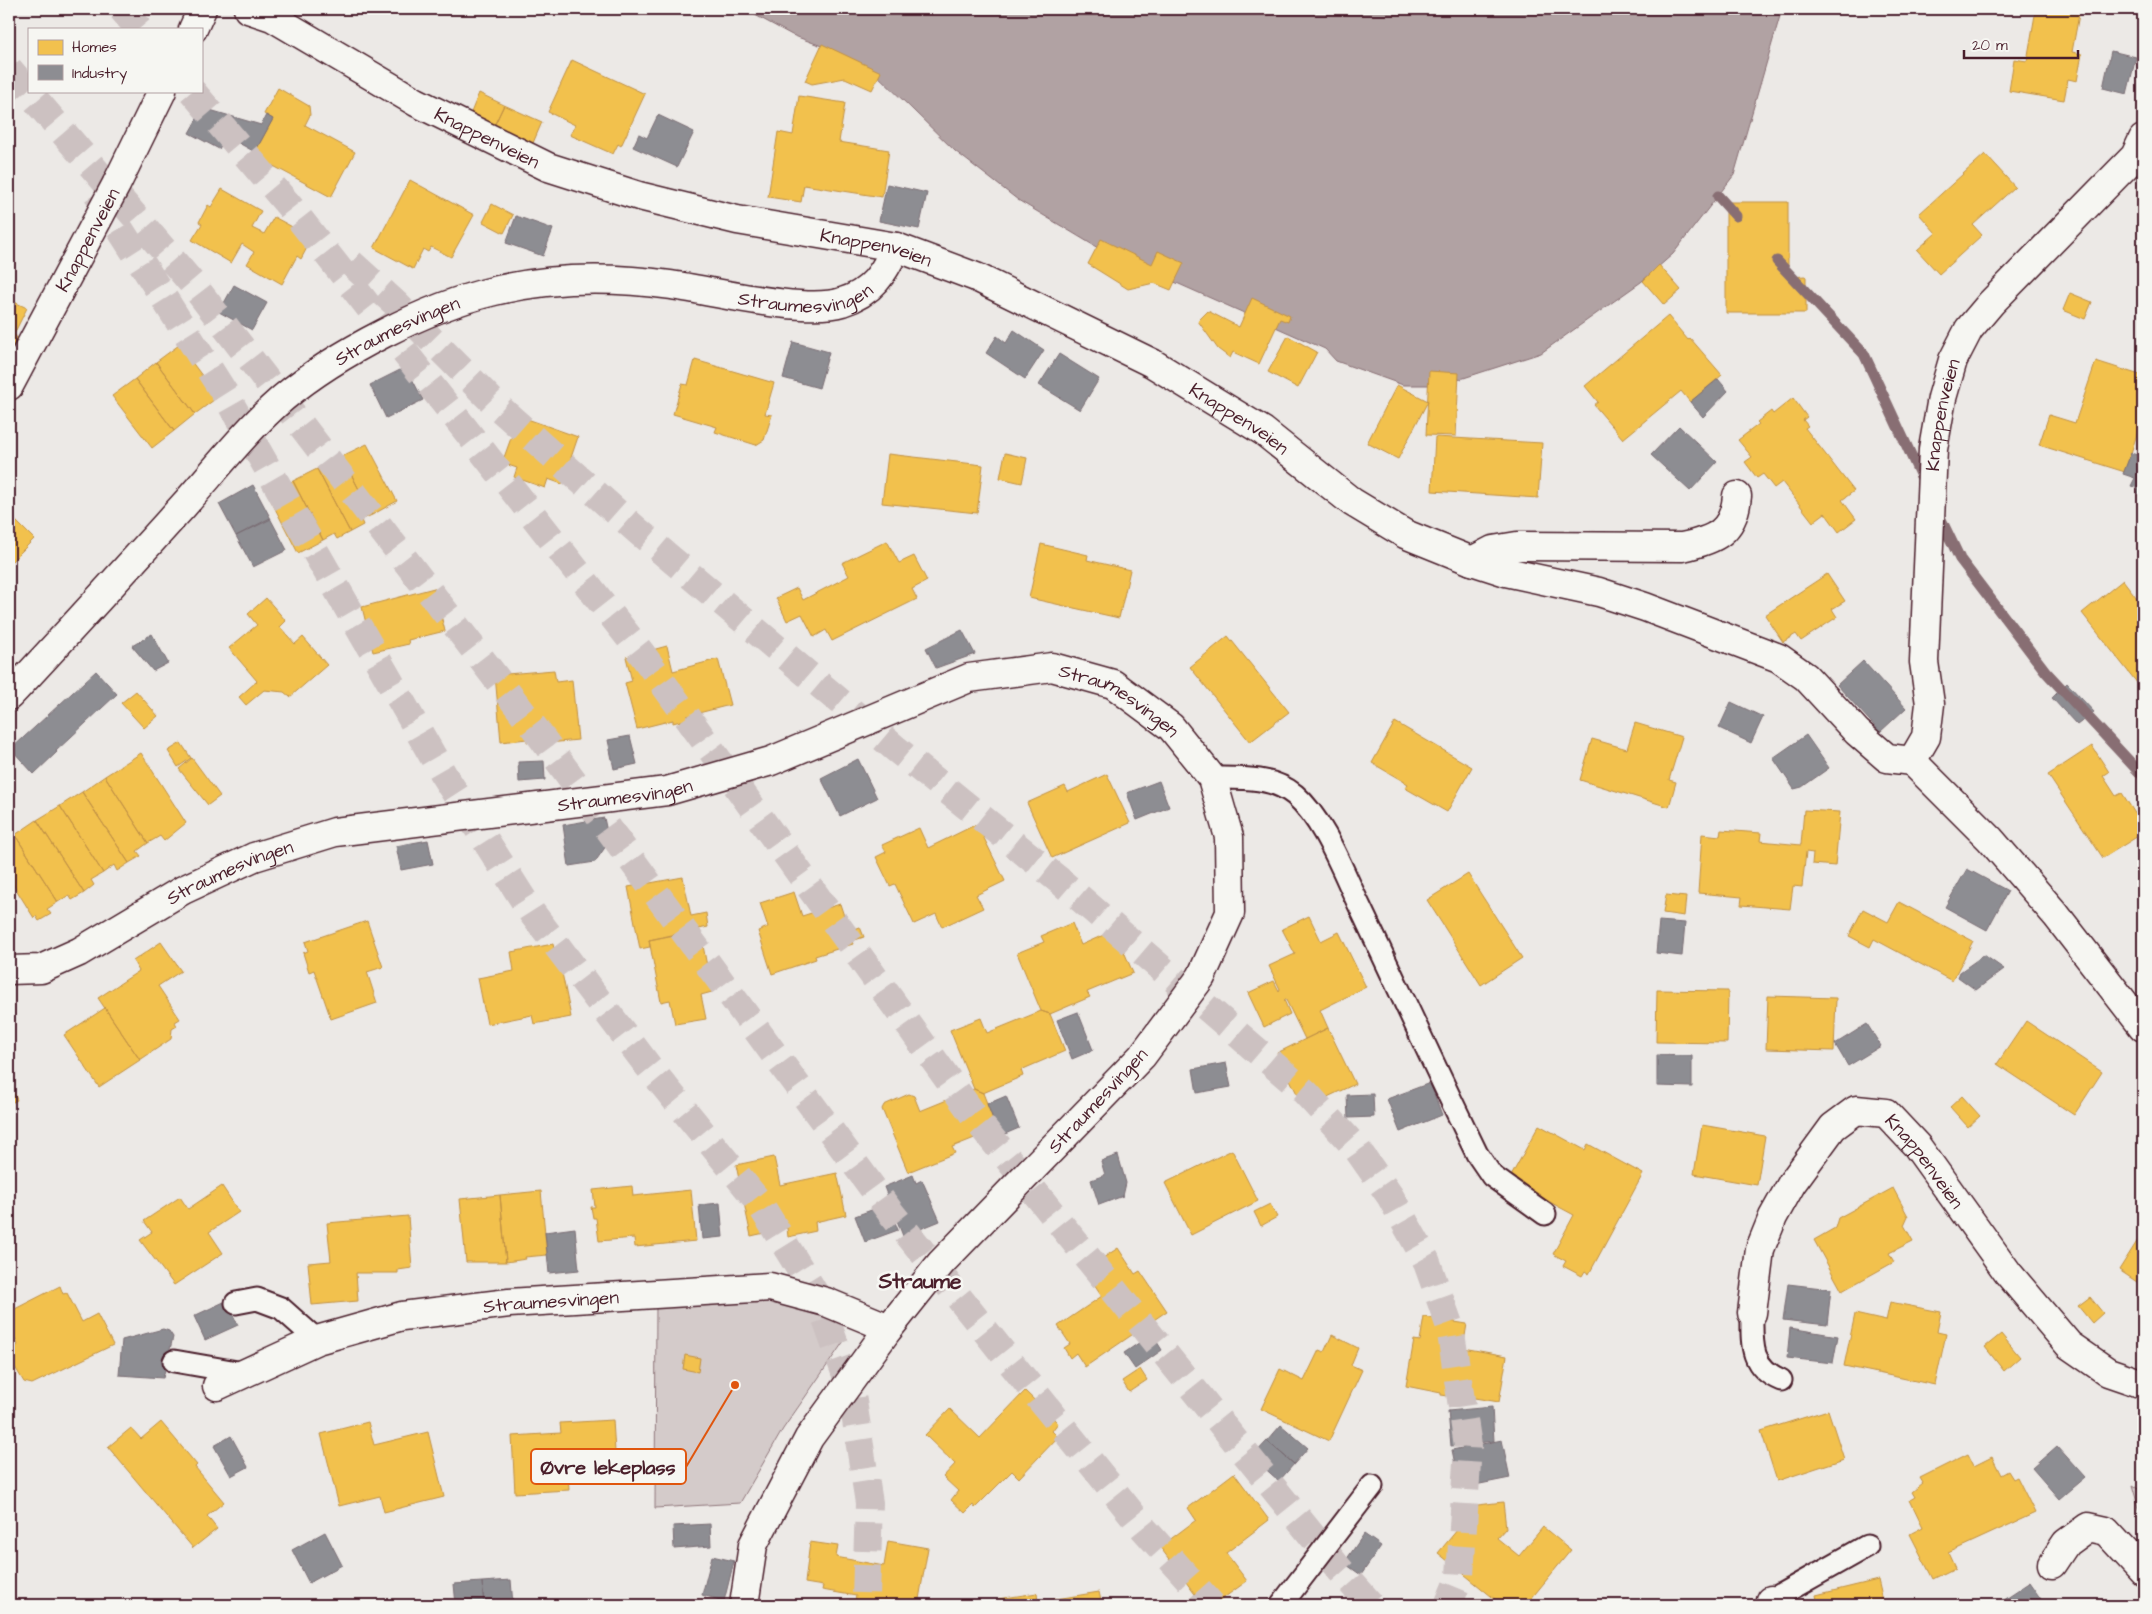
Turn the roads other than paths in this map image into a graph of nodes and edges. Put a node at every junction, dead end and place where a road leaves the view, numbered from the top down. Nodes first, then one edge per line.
1 (202, 9) edge
2 (248, 9) edge
3 (193, 28) edge
4 (162, 92) edge
5 (2143, 139) edge
6 (896, 247) junction
7 (9, 386) edge
8 (1737, 496) dead end
9 (1472, 561) junction
10 (9, 696) edge
11 (1912, 761) junction
12 (1212, 778) junction
13 (9, 970) edge
14 (2143, 1028) edge
15 (1546, 1214) dead end
16 (236, 1303) dead end
17 (1752, 1313) joint
18 (889, 1328) junction
19 (317, 1340) junction
20 (174, 1360) dead end
21 (243, 1373) junction
22 (1781, 1380) dead end
23 (217, 1386) dead end
24 (2143, 1387) edge
25 (1372, 1486) dead end
26 (1867, 1546) dead end
27 (2052, 1564) dead end
28 (2143, 1571) edge
29 (1771, 1603) edge
30 (744, 1605) edge
31 (1281, 1605) edge

1 - 3 street
2 - 6 street, Knappenveien
4 - 7 street, Knappenveien
5 - 11 street, Knappenveien
6 - 9 street, Knappenveien
6 - 10 street, Straumesvingen
8 - 9 street
9 - 11 street, Knappenveien
11 - 14 street
12 - 13 street, Straumesvingen
12 - 15 lane
12 - 18 street, Straumesvingen
16 - 19 lane
17 - 22 lane, Knappenveien
17 - 24 street, Knappenveien
18 - 19 street, Straumesvingen
18 - 30 street, Straumesvingen
19 - 21 street, Straumesvingen
20 - 21 lane
21 - 23 street, Straumesvingen
25 - 31 lane
26 - 29 lane
27 - 28 street

